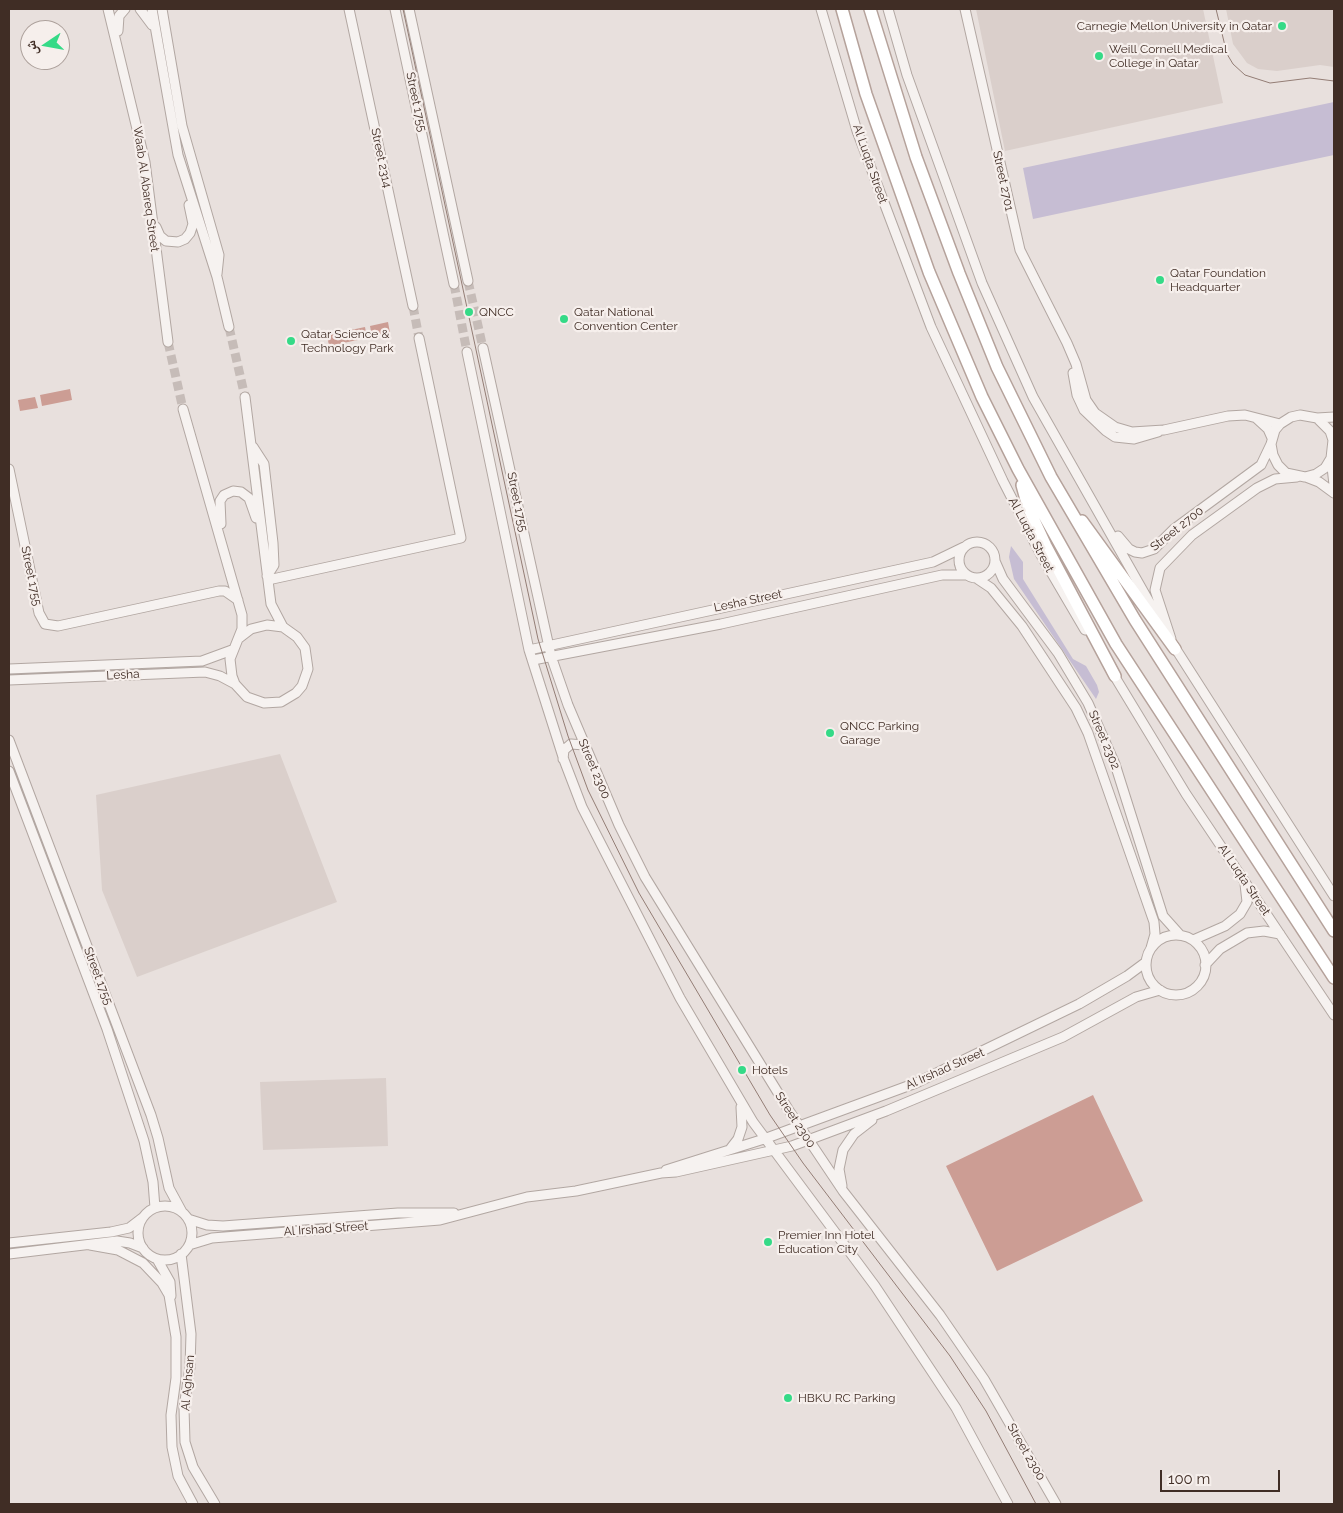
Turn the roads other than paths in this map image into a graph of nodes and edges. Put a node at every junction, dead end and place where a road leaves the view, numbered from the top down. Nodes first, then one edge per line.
1 (108, 9) edge
2 (124, 9) edge
3 (140, 9) edge
4 (152, 9) edge
5 (162, 9) edge
6 (349, 9) edge
7 (395, 9) edge
8 (409, 9) edge
9 (820, 9) edge
10 (842, 9) edge
11 (870, 9) edge
12 (888, 9) edge
13 (965, 9) edge
14 (155, 32) junction
15 (117, 42) junction
16 (171, 66) junction
17 (165, 88) junction
18 (181, 170) junction
19 (150, 210) junction
20 (217, 277) junction
21 (468, 281) tunnel mouth
22 (454, 284) tunnel mouth
23 (413, 306) tunnel mouth
24 (229, 328) tunnel mouth
25 (419, 338) tunnel mouth
26 (168, 342) tunnel mouth
27 (483, 348) tunnel mouth
28 (467, 352) tunnel mouth
29 (245, 396) tunnel mouth
30 (182, 409) tunnel mouth
31 (1254, 417) junction
32 (1317, 418) junction
33 (1334, 418) edge
34 (1280, 424) junction
35 (1272, 441) junction
36 (252, 445) junction
37 (1333, 452) edge
38 (9, 469) edge
39 (1018, 469) junction
40 (1301, 477) junction
41 (1334, 485) edge
42 (1086, 491) junction
43 (1334, 493) edge
44 (1063, 499) junction
45 (263, 540) junction
46 (964, 547) junction
47 (224, 549) junction
48 (995, 561) junction
49 (274, 565) junction
50 (229, 575) junction
51 (291, 575) junction
52 (971, 577) junction
53 (267, 578) junction
54 (219, 591) junction
55 (238, 600) junction
56 (283, 627) junction
57 (238, 639) junction
58 (548, 644) junction
59 (1175, 649) junction
60 (232, 650) junction
61 (529, 650) junction
62 (551, 656) junction
63 (533, 660) junction
64 (9, 668) edge
65 (1115, 676) junction
66 (9, 680) edge
67 (235, 684) junction
68 (9, 740) edge
69 (584, 745) junction
70 (564, 760) junction
71 (9, 771) edge
72 (1244, 879) junction
73 (1334, 896) edge
74 (1334, 931) edge
75 (1280, 934) junction
76 (1180, 935) junction
77 (1193, 940) junction
78 (1151, 948) junction
79 (1146, 962) junction
80 (1205, 965) junction
81 (1334, 978) edge
82 (1160, 990) junction
83 (1334, 1016) edge
84 (739, 1099) junction
85 (886, 1111) junction
86 (799, 1126) junction
87 (764, 1139) junction
88 (809, 1141) junction
89 (731, 1148) junction
90 (772, 1151) junction
91 (661, 1173) junction
92 (844, 1191) junction
93 (155, 1208) junction
94 (464, 1213) junction
95 (185, 1215) junction
96 (143, 1218) junction
97 (9, 1243) edge
98 (90, 1245) junction
99 (189, 1246) junction
100 (143, 1248) junction
101 (9, 1254) edge
102 (181, 1254) junction
103 (158, 1258) junction
104 (172, 1309) junction
105 (192, 1504) edge
106 (215, 1504) edge
107 (1008, 1504) edge
108 (1056, 1504) edge

1 - 15 street, Waab Al Abareq Street
2 - 15 street
3 - 14 street
4 - 14 street
5 - 16 street
6 - 23 street, Street 2314
7 - 22 street, Street 1755
8 - 21 street, Street 1755
9 - 65 street, Al Luqta Street
10 - 39 main road, Al Luqta Street
11 - 44 main road
12 - 42 street
13 - 31 street, Street 2701
14 - 17 street
15 - 19 street, Waab Al Abareq Street
16 - 17 street
16 - 20 street
17 - 18 street
18 - 19 street
18 - 20 street
19 - 26 street, Waab Al Abareq Street
20 - 24 street
25 - 51 street
27 - 58 street, Street 1755
28 - 61 street, Street 1755
29 - 36 street
30 - 47 street
31 - 34 street, Street 2701
31 - 35 street
32 - 33 street
32 - 34 street
32 - 37 street
34 - 35 street
35 - 40 street
35 - 42 street, Street 2700
36 - 45 street
36 - 49 street
37 - 40 street
37 - 41 street
38 - 54 street, Street 1755
39 - 65 main road
39 - 81 main road, Al Luqta Street
40 - 43 street
40 - 59 street, Street 2700
42 - 59 street
44 - 59 main road
44 - 74 main road
45 - 47 street
45 - 53 street
46 - 48 street
46 - 52 street
46 - 58 street, Lesha Street
47 - 50 street
48 - 52 street
48 - 76 street, Street 2302
49 - 51 street
49 - 53 street
50 - 54 street
50 - 55 street
51 - 53 street
52 - 62 street, Lesha Street
52 - 78 street, Street 2302
53 - 56 street
54 - 55 street
55 - 57 street
56 - 57 street
56 - 67 street
57 - 60 street
58 - 61 street, Lesha Street
58 - 62 street, Street 1755
59 - 73 street
60 - 64 street
60 - 67 street
61 - 63 street, Street 1755
62 - 63 street, Lesha Street
62 - 69 street, Street 2300
63 - 70 street, Street 2300
65 - 72 street, Al Luqta Street
66 - 67 street, Lesha
68 - 95 street, Street 1755
69 - 70 street
69 - 86 street, Street 2300
70 - 84 street, Street 2300
71 - 93 street, Street 1755
72 - 75 street, Al Luqta Street
72 - 77 street
75 - 80 street
75 - 83 street, Al Luqta Street
76 - 77 street
76 - 78 street
77 - 80 street
78 - 79 street
79 - 82 street
79 - 86 street, Al Irshad Street
80 - 82 street
82 - 85 street, Al Irshad Street
84 - 87 street, Street 2300
84 - 89 street
85 - 88 street, Al Irshad Street
85 - 92 street, Al Irshad Street
86 - 87 street, Al Irshad Street
86 - 88 street, Street 2300
87 - 89 street, Al Irshad Street
87 - 90 street, Street 2300
88 - 90 street, Al Irshad Street
88 - 92 street, Street 2300
89 - 91 street, Al Irshad Street
90 - 91 street, Al Irshad Street
90 - 107 street, Street 2300
91 - 94 street, Al Irshad Street
92 - 108 street, Street 2300
93 - 95 street
93 - 96 street
94 - 95 street, Al Irshad Street
94 - 99 street, Al Irshad Street
95 - 99 street
96 - 97 street
96 - 100 street
98 - 100 street
98 - 101 street
98 - 104 street, Al Aghsan
99 - 102 street
100 - 103 street
102 - 103 street
102 - 106 street, Al Aghsan
103 - 104 street, Al Aghsan
104 - 105 street, Al Aghsan

